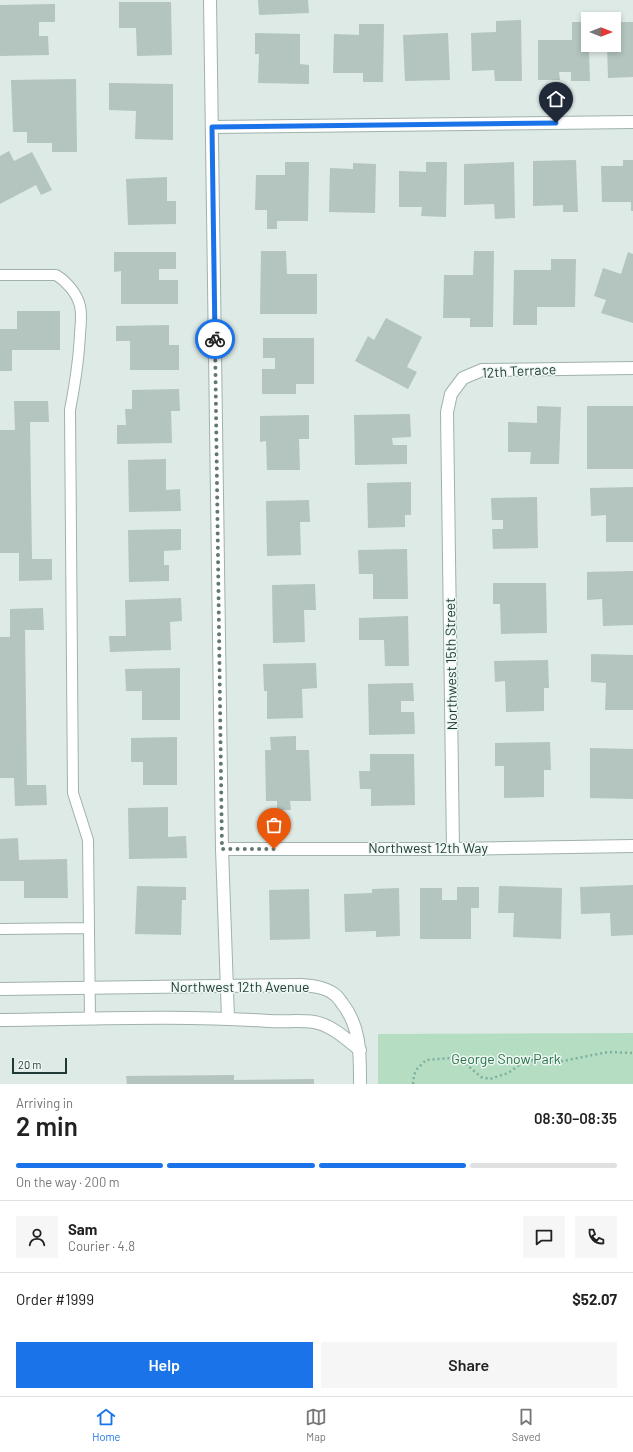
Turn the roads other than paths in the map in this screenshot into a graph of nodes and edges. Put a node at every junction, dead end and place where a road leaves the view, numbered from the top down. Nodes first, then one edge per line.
1 (210, 0) edge
2 (633, 122) edge
3 (212, 127) junction
4 (0, 275) edge
5 (633, 368) edge
6 (448, 479) joint
7 (633, 846) edge
8 (222, 849) junction
9 (453, 849) junction
10 (89, 928) junction
11 (0, 929) edge
12 (227, 986) junction
13 (90, 988) junction
14 (0, 989) edge
15 (90, 1018) junction
16 (228, 1018) junction
17 (0, 1020) edge
18 (360, 1050) junction
19 (360, 1084) edge

1 - 3 street
2 - 3 street
3 - 8 street
4 - 10 lane
5 - 6 street, 12th Terrace
6 - 9 street, Northwest 15th Street
7 - 9 street, Northwest 12th Way
8 - 9 street, Northwest 12th Way
8 - 12 street
10 - 11 lane
10 - 13 lane
12 - 13 street, Northwest 12th Avenue
12 - 16 street
12 - 18 street, Northwest 12th Avenue
13 - 14 street, Northwest 12th Avenue
13 - 15 lane
15 - 16 street
15 - 17 street
16 - 18 street
18 - 19 street

